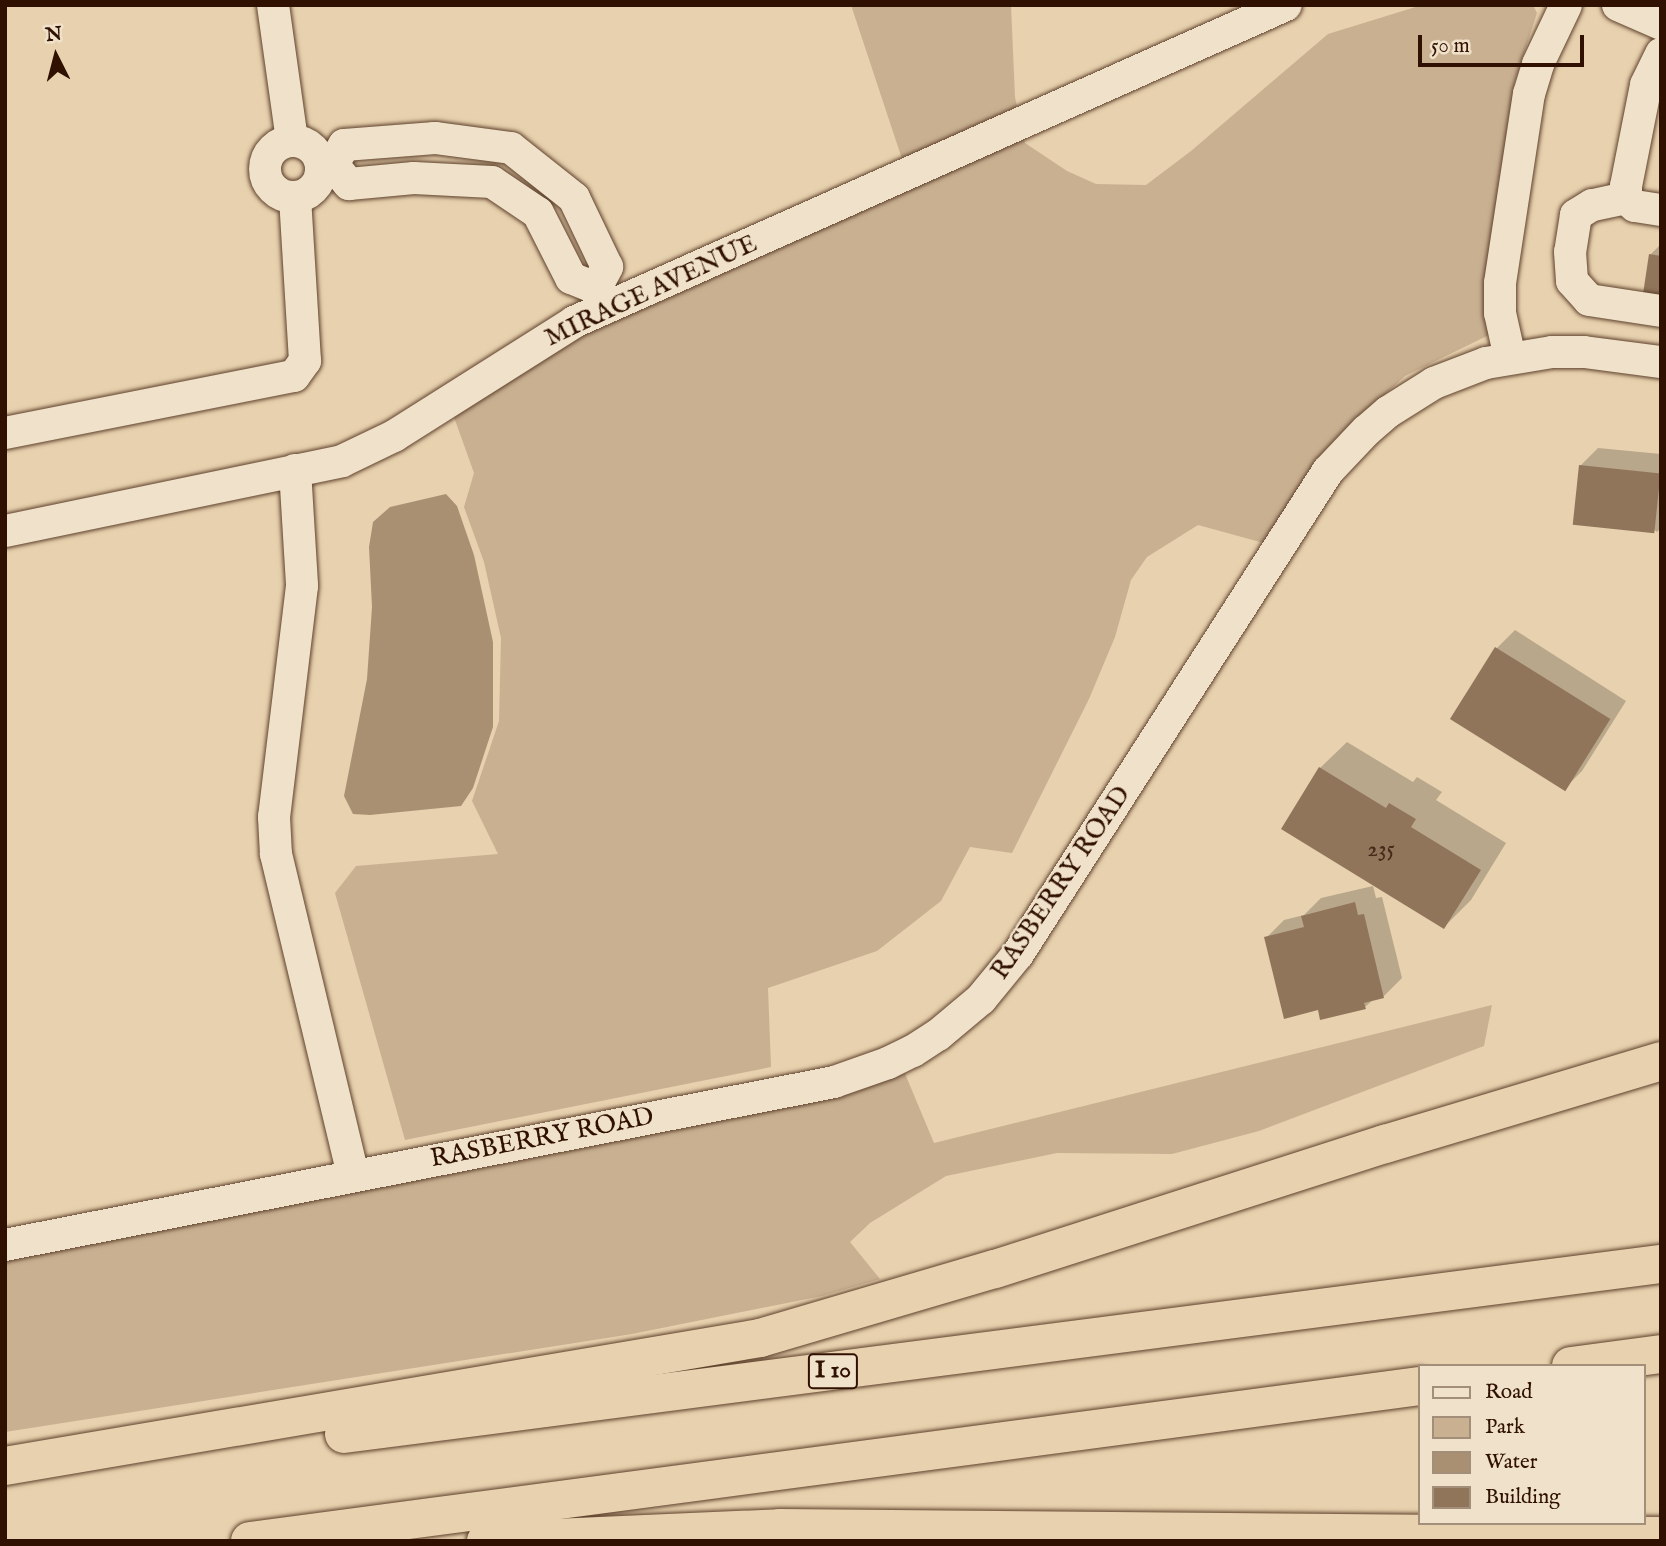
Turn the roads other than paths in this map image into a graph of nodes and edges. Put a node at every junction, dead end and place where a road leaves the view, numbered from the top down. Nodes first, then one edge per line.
1 (274, 5) edge
2 (1286, 5) edge
3 (1566, 5) edge
4 (1618, 5) edge
5 (1661, 24) edge
6 (1661, 54) edge
7 (292, 140) junction
8 (385, 143) junction
9 (327, 166) junction
10 (540, 170) junction
11 (390, 180) junction
12 (295, 197) junction
13 (1626, 198) junction
14 (519, 200) junction
15 (1661, 210) edge
16 (601, 298) junction
17 (1661, 311) edge
18 (1510, 358) junction
19 (1661, 362) edge
20 (5, 433) edge
21 (295, 470) junction
22 (5, 531) edge
23 (1661, 1030) edge
24 (1661, 1061) edge
25 (1601, 1076) junction
26 (353, 1175) junction
27 (5, 1245) edge
28 (1661, 1264) edge
29 (1661, 1354) edge
30 (1586, 1364) edge
31 (1418, 1386) edge
32 (5, 1466) edge
33 (5, 1478) edge
34 (1661, 1536) edge
35 (1608, 1539) edge
36 (250, 1541) edge
37 (486, 1541) edge

1 - 7 street
2 - 16 street, MIRAGE AVENUE
3 - 18 street
4 - 5 street
6 - 13 street
7 - 9 street
7 - 12 street
8 - 9 street
8 - 10 street
8 - 11 street
9 - 11 street
9 - 12 street
10 - 14 street
10 - 16 street
11 - 14 street
12 - 20 street
13 - 15 street
13 - 17 street
14 - 16 street
16 - 21 street, MIRAGE AVENUE
18 - 19 street, RASBERRY ROAD
18 - 26 street, RASBERRY ROAD
21 - 22 street, MIRAGE AVENUE
21 - 26 street
23 - 25 highway
24 - 25 highway
25 - 32 highway
26 - 27 street, RASBERRY ROAD
28 - 33 highway, I 10
29 - 30 highway
31 - 36 highway
34 - 35 highway
35 - 37 highway

